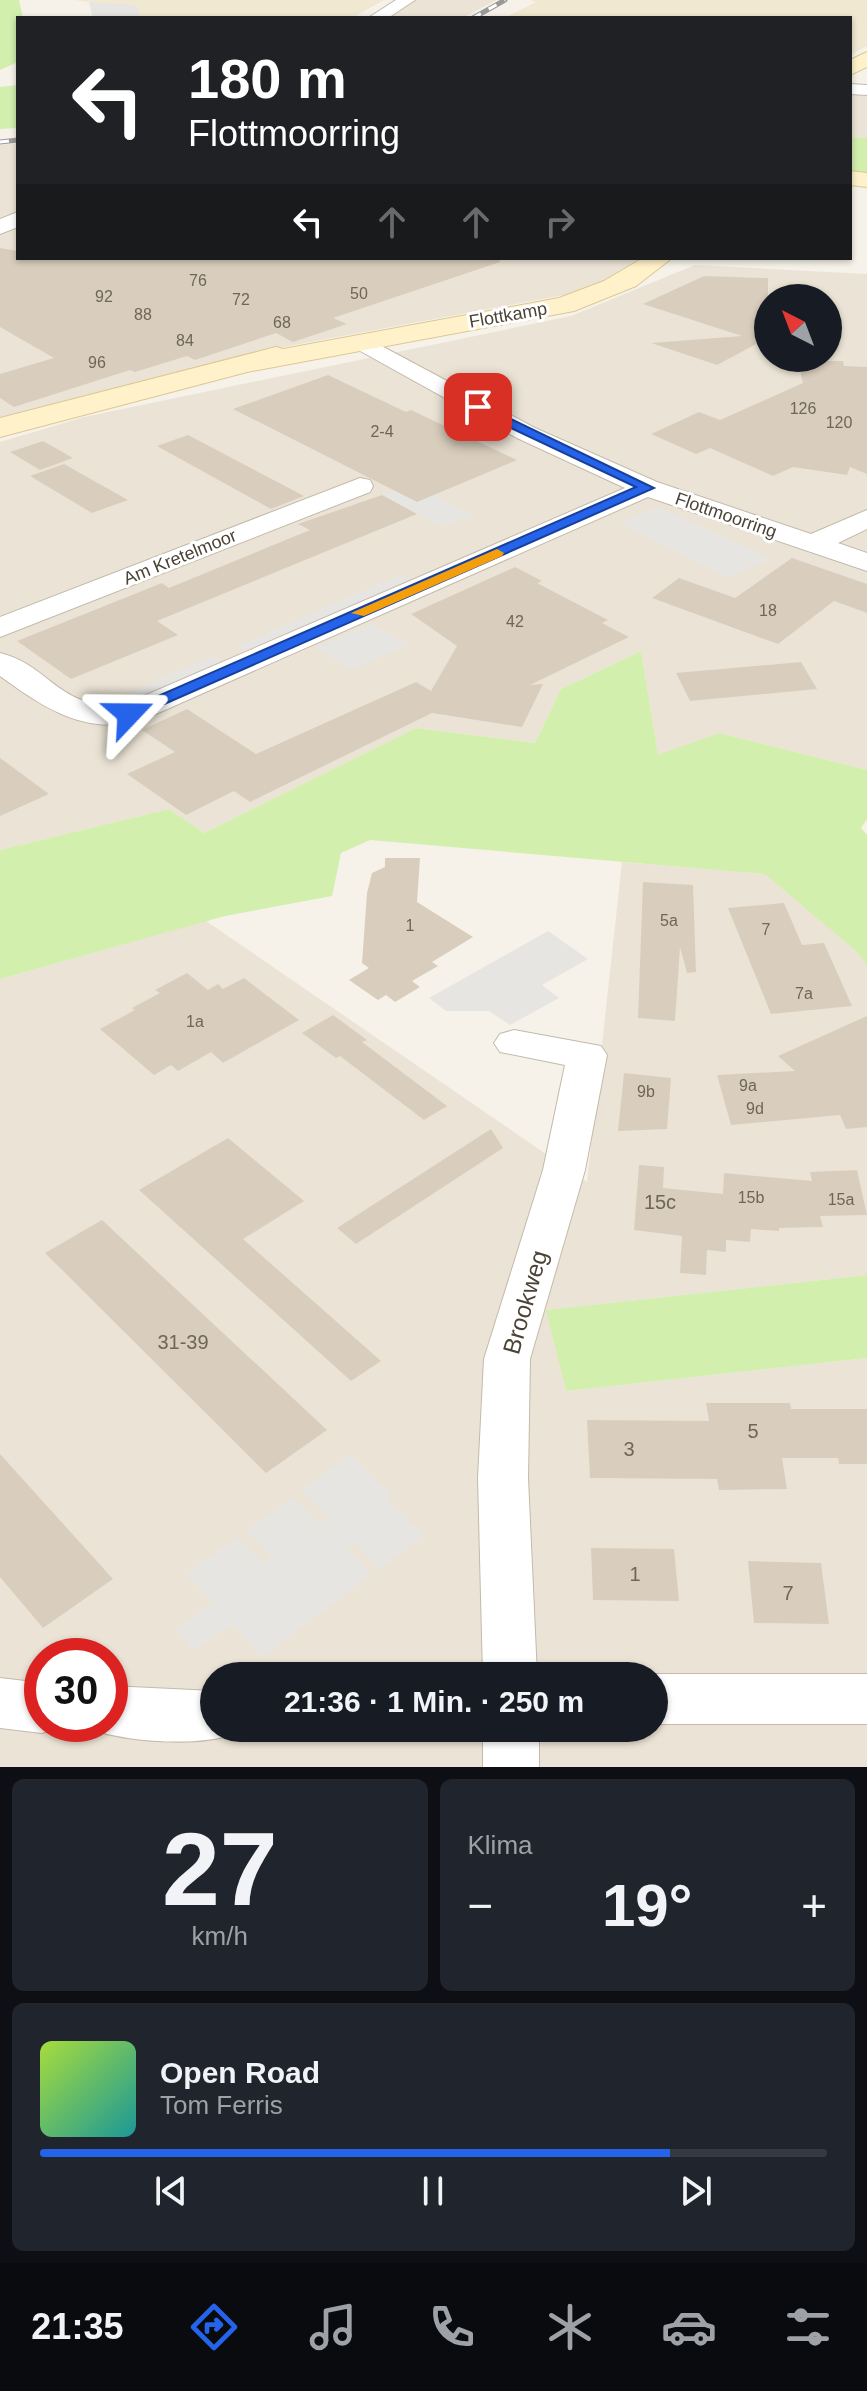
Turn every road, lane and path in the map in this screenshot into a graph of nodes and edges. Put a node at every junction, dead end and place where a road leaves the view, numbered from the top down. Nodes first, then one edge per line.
1 (407, 0) edge
2 (379, 16) edge
3 (657, 260) edge
4 (365, 341) junction
5 (0, 428) edge
6 (360, 486) dead end
7 (647, 488) junction
8 (867, 518) edge
9 (813, 544) junction
10 (867, 562) edge
11 (0, 628) edge
12 (0, 662) edge
13 (514, 1043) dead end
14 (510, 1662) edge
15 (668, 1699) edge
16 (867, 1699) edge
17 (0, 1703) edge
18 (24, 1706) edge
19 (128, 1712) edge
20 (200, 1715) edge
21 (511, 1742) edge
22 (511, 1767) edge

1 - 2 street
3 - 4 street, Flottkamp
4 - 5 street, Flottkamp
4 - 7 street, Flottmoorring
6 - 11 street, Am Kretelmoor
7 - 9 street, Flottmoorring
7 - 12 street
8 - 9 street
9 - 10 street, Flottmoorring
13 - 14 street, Brookweg
15 - 16 street
17 - 18 street
19 - 20 street
21 - 22 street

